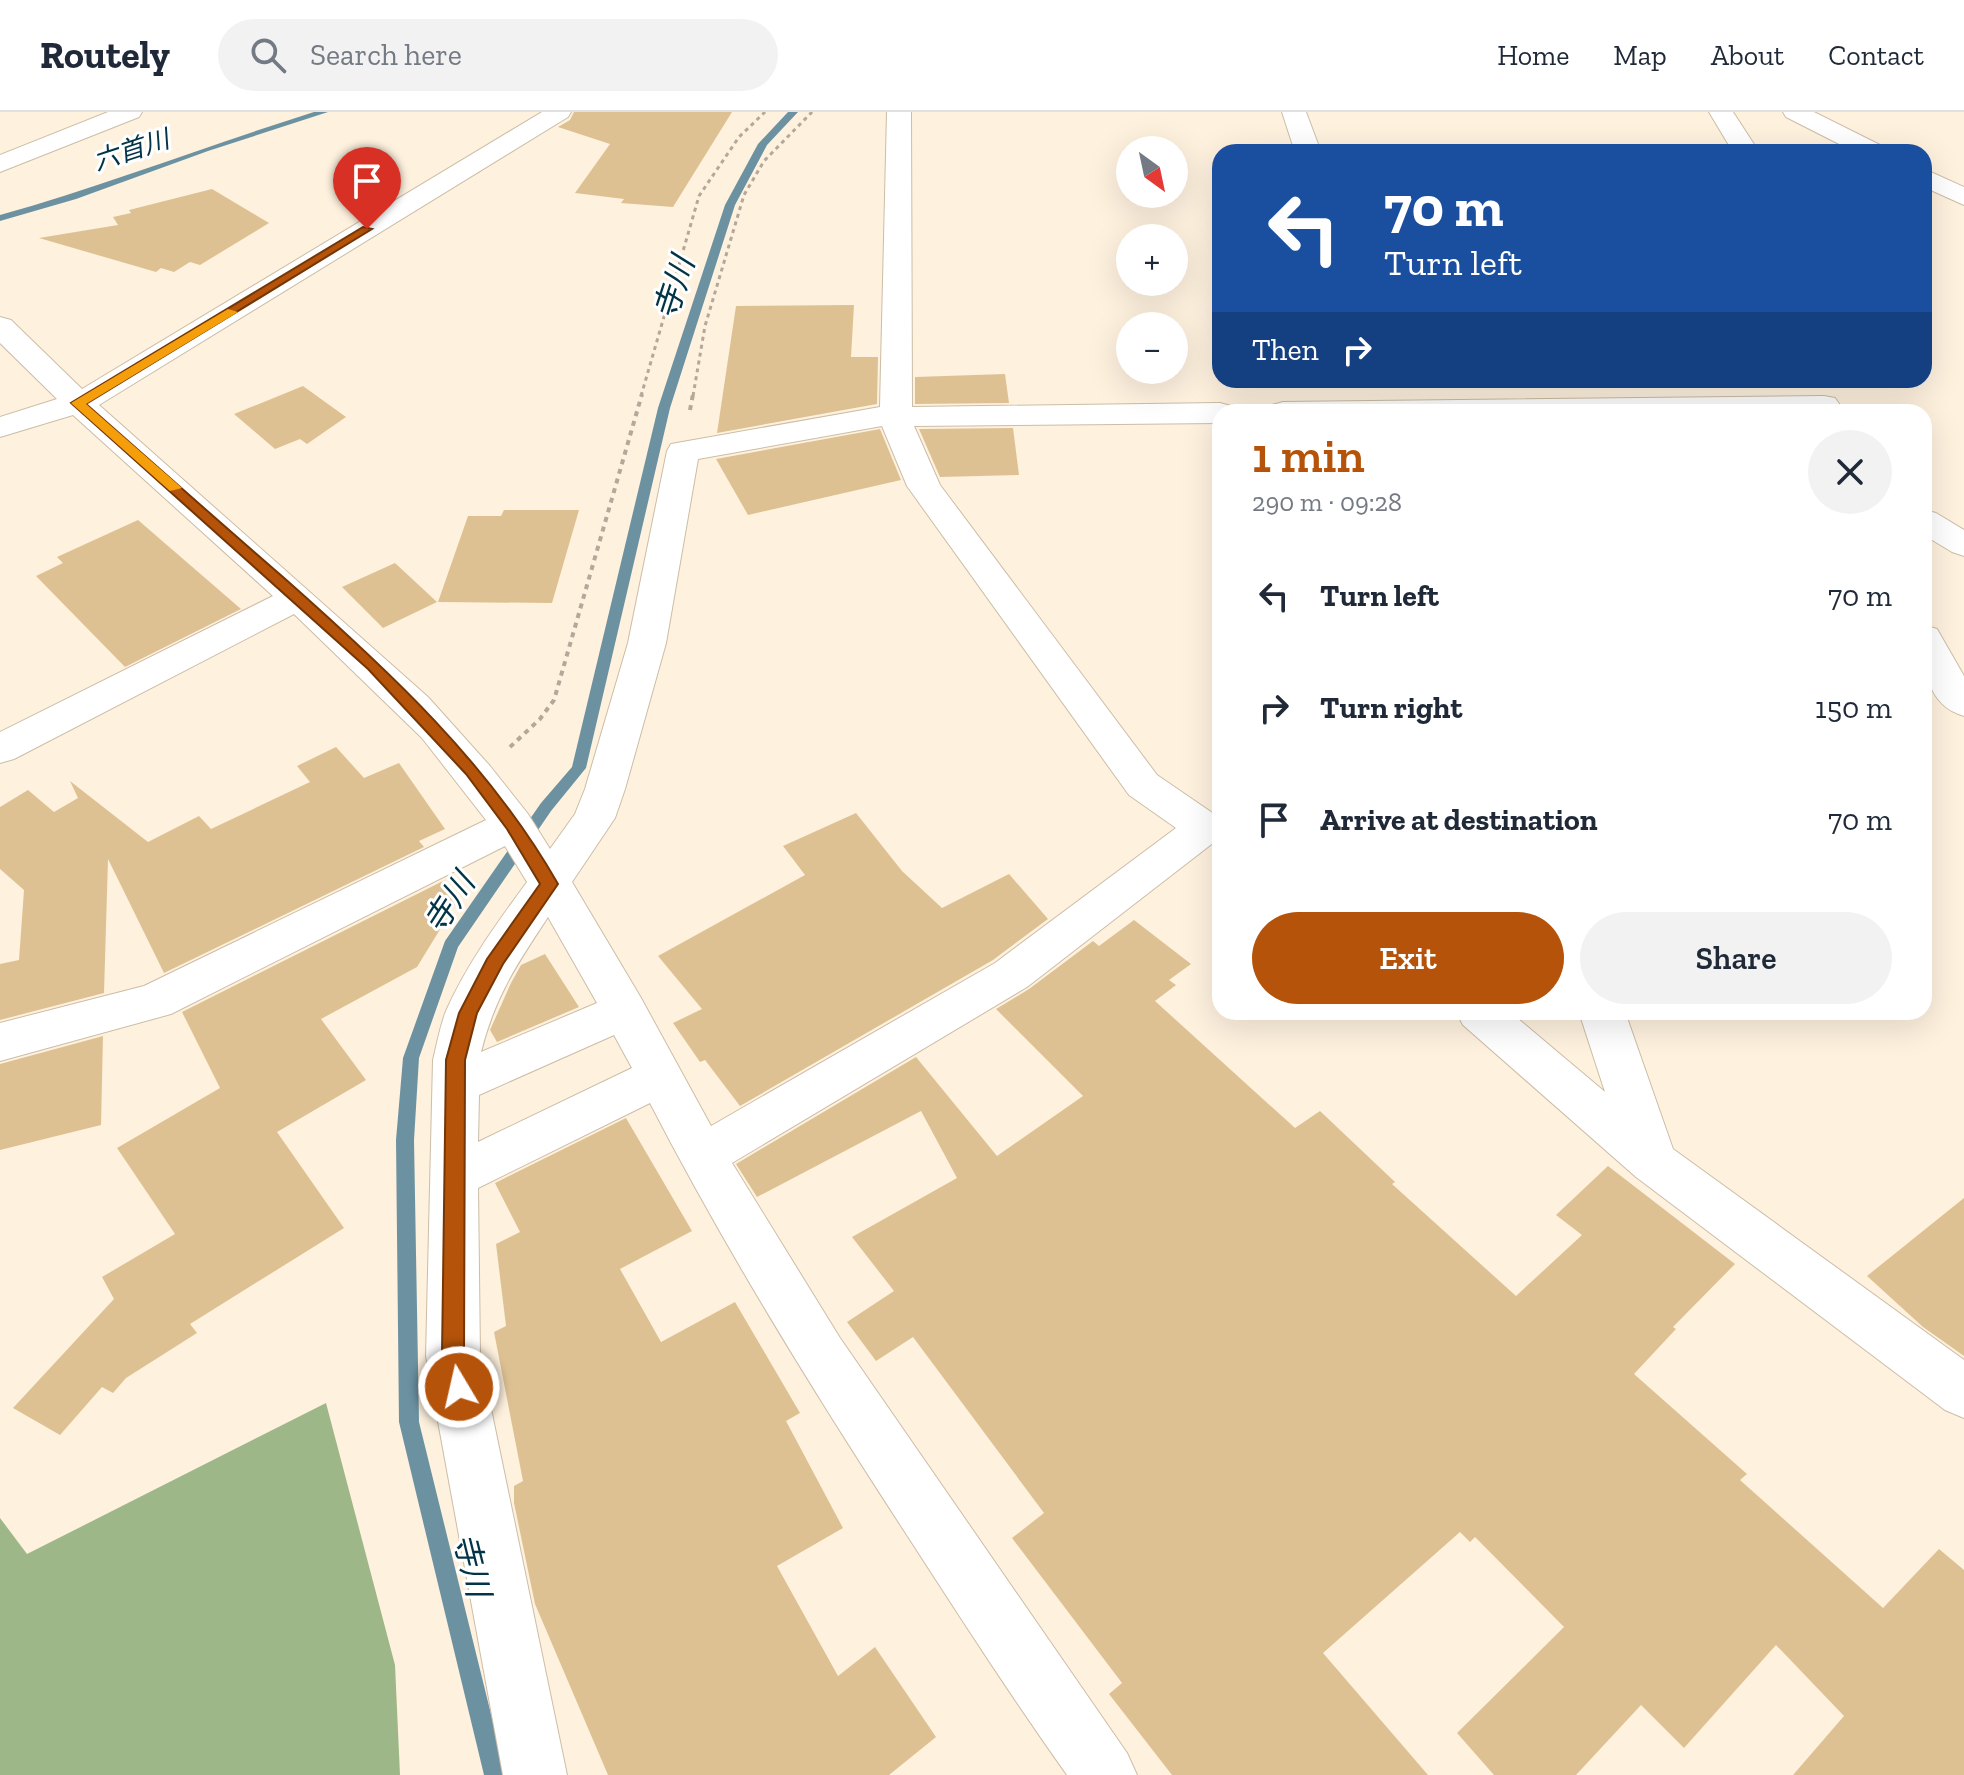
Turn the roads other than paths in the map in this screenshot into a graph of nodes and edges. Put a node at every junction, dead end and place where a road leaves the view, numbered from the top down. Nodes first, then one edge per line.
1 (130, 112) edge
2 (559, 112) edge
3 (899, 112) edge
4 (1294, 112) edge
5 (1721, 112) edge
6 (1795, 112) edge
7 (1305, 144) edge
8 (1741, 144) edge
9 (1859, 144) edge
10 (0, 164) edge
11 (1932, 181) edge
12 (1964, 197) edge
13 (0, 326) edge
14 (1824, 399) edge
15 (78, 403) junction
16 (1646, 404) edge
17 (1212, 413) edge
18 (896, 416) junction
19 (0, 427) edge
20 (1932, 525) edge
21 (1964, 545) edge
22 (297, 598) junction
23 (1932, 653) edge
24 (1964, 703) edge
25 (0, 749) edge
26 (513, 824) junction
27 (1212, 827) edge
28 (1212, 829) edge
29 (545, 878) junction
30 (625, 1011) junction
31 (1488, 1020) edge
32 (1605, 1020) edge
33 (0, 1042) edge
34 (659, 1077) junction
35 (455, 1084) junction
36 (703, 1155) junction
37 (1653, 1162) junction
38 (453, 1177) junction
39 (1964, 1392) edge
40 (535, 1775) edge
41 (1105, 1775) edge

1 - 10 street
2 - 15 street
3 - 18 street
4 - 7 street
5 - 8 street
6 - 9 street
11 - 12 street
13 - 15 street
14 - 16 street
15 - 19 street
15 - 22 street
17 - 18 street
18 - 27 street
18 - 29 street
20 - 21 street
22 - 25 street
22 - 26 street
23 - 24 street
26 - 29 street
26 - 33 street
28 - 36 street
29 - 30 street
29 - 35 street
30 - 34 street
30 - 35 street
31 - 37 street
32 - 37 street
34 - 36 street
34 - 38 street
35 - 38 street
36 - 41 street
37 - 39 street
38 - 40 street

